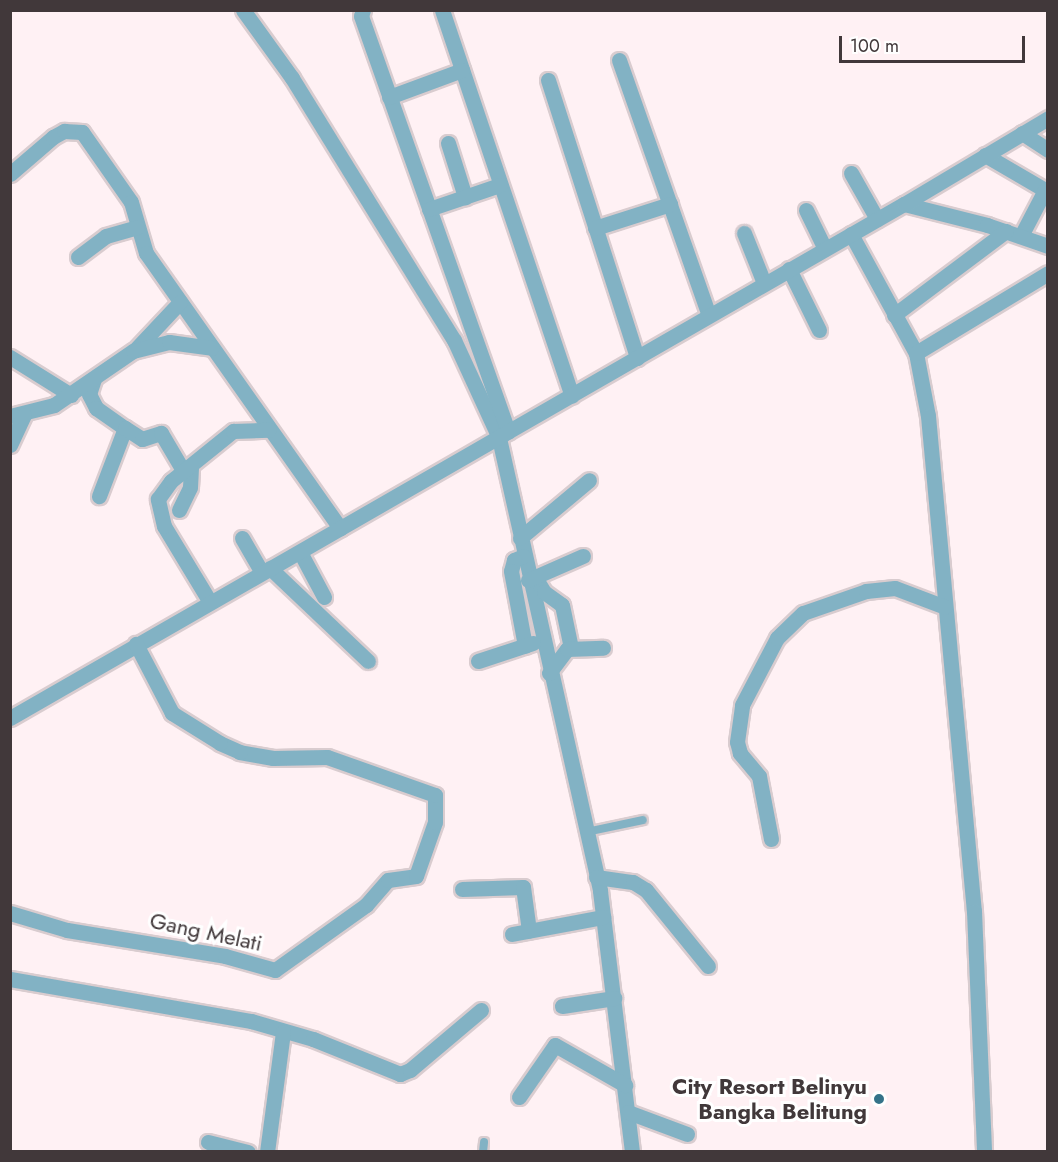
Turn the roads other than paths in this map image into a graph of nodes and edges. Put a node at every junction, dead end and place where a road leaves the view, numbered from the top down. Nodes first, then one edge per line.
1 (243, 10) edge
2 (363, 10) edge
3 (442, 10) edge
4 (620, 60) dead end
5 (462, 70) junction
6 (548, 80) dead end
7 (390, 97) junction
8 (1047, 118) edge
9 (1021, 134) junction
10 (448, 143) dead end
11 (1047, 150) edge
12 (991, 152) junction
13 (851, 173) dead end
14 (10, 174) edge
15 (500, 185) junction
16 (465, 197) junction
17 (670, 204) junction
18 (904, 204) junction
19 (429, 208) junction
20 (806, 210) dead end
21 (878, 219) junction
22 (137, 227) junction
23 (595, 228) junction
24 (744, 233) dead end
25 (851, 234) junction
26 (1013, 234) junction
27 (1047, 246) edge
28 (825, 249) junction
29 (78, 257) dead end
30 (789, 269) junction
31 (1047, 273) edge
32 (764, 283) junction
33 (180, 302) junction
34 (709, 315) junction
35 (894, 315) junction
36 (819, 330) dead end
37 (212, 348) junction
38 (133, 351) junction
39 (916, 353) junction
40 (10, 357) edge
41 (637, 358) junction
42 (94, 380) junction
43 (71, 395) junction
44 (572, 396) junction
45 (17, 415) edge
46 (125, 428) junction
47 (269, 430) junction
48 (503, 435) junction
49 (10, 445) edge
50 (188, 470) junction
51 (588, 480) dead end
52 (99, 496) dead end
53 (178, 510) dead end
54 (340, 528) junction
55 (242, 538) dead end
56 (520, 538) junction
57 (300, 552) junction
58 (523, 556) junction
59 (583, 556) dead end
60 (266, 570) junction
61 (532, 578) junction
62 (324, 597) dead end
63 (210, 602) junction
64 (945, 607) junction
65 (542, 640) junction
66 (136, 644) junction
67 (525, 646) junction
68 (571, 648) junction
69 (603, 648) dead end
70 (368, 661) dead end
71 (478, 661) dead end
72 (549, 673) junction
73 (10, 718) edge
74 (643, 819) dead end
75 (586, 832) junction
76 (771, 839) dead end
77 (596, 877) junction
78 (462, 889) dead end
79 (10, 913) edge
80 (603, 918) junction
81 (529, 932) junction
82 (512, 934) dead end
83 (708, 966) dead end
84 (10, 979) edge
85 (614, 998) junction
86 (562, 1006) dead end
87 (481, 1010) dead end
88 (283, 1032) junction
89 (625, 1085) junction
90 (519, 1097) dead end
91 (628, 1117) junction
92 (687, 1134) dead end
93 (208, 1142) dead end
94 (484, 1142) dead end
95 (248, 1152) edge
96 (267, 1152) edge
97 (483, 1152) edge
98 (632, 1152) edge
99 (984, 1152) edge

1 - 48 street
2 - 7 street
3 - 5 street
4 - 17 street
5 - 7 street
5 - 15 street
6 - 23 street
7 - 19 street
8 - 9 street
9 - 11 street
9 - 12 street
10 - 16 street
12 - 18 street
12 - 26 street
13 - 21 street
14 - 22 street
15 - 16 street
15 - 44 street
16 - 19 street
17 - 23 street
17 - 34 street
18 - 21 street
18 - 26 street
19 - 48 street
20 - 28 street
21 - 25 street
22 - 29 street
22 - 33 street
23 - 41 street
24 - 32 street
25 - 28 street
25 - 35 street
26 - 27 street
26 - 35 street
28 - 30 street
30 - 32 street
30 - 36 street
31 - 39 street
32 - 34 street
33 - 37 street
33 - 38 street
34 - 41 street
35 - 39 street
37 - 38 street
37 - 47 street
38 - 42 street
39 - 64 street
40 - 43 street
41 - 44 street
42 - 43 street
42 - 46 street
43 - 45 street
44 - 48 street
45 - 49 street
46 - 50 street
46 - 52 street
47 - 50 street
47 - 54 street
48 - 54 street
48 - 56 street
50 - 53 street
50 - 63 street
51 - 56 street
54 - 57 street
55 - 60 street
56 - 58 street
57 - 60 street
57 - 62 street
58 - 61 street
58 - 67 street
59 - 61 street
60 - 63 street
60 - 70 street
61 - 65 street
61 - 68 street
63 - 66 street
64 - 76 street
64 - 99 street
65 - 67 street
65 - 72 street
66 - 73 street
66 - 79 street, Gang Melati
67 - 71 street
68 - 69 street
68 - 72 street
72 - 75 street
74 - 75 lane
75 - 77 street
77 - 80 street
77 - 83 street
78 - 81 street
80 - 81 street
80 - 85 street
81 - 82 street
84 - 88 street
85 - 86 street
85 - 89 street
87 - 88 street
88 - 96 street
89 - 90 street
89 - 91 street
91 - 92 street
91 - 98 street
93 - 95 street
94 - 97 lane

